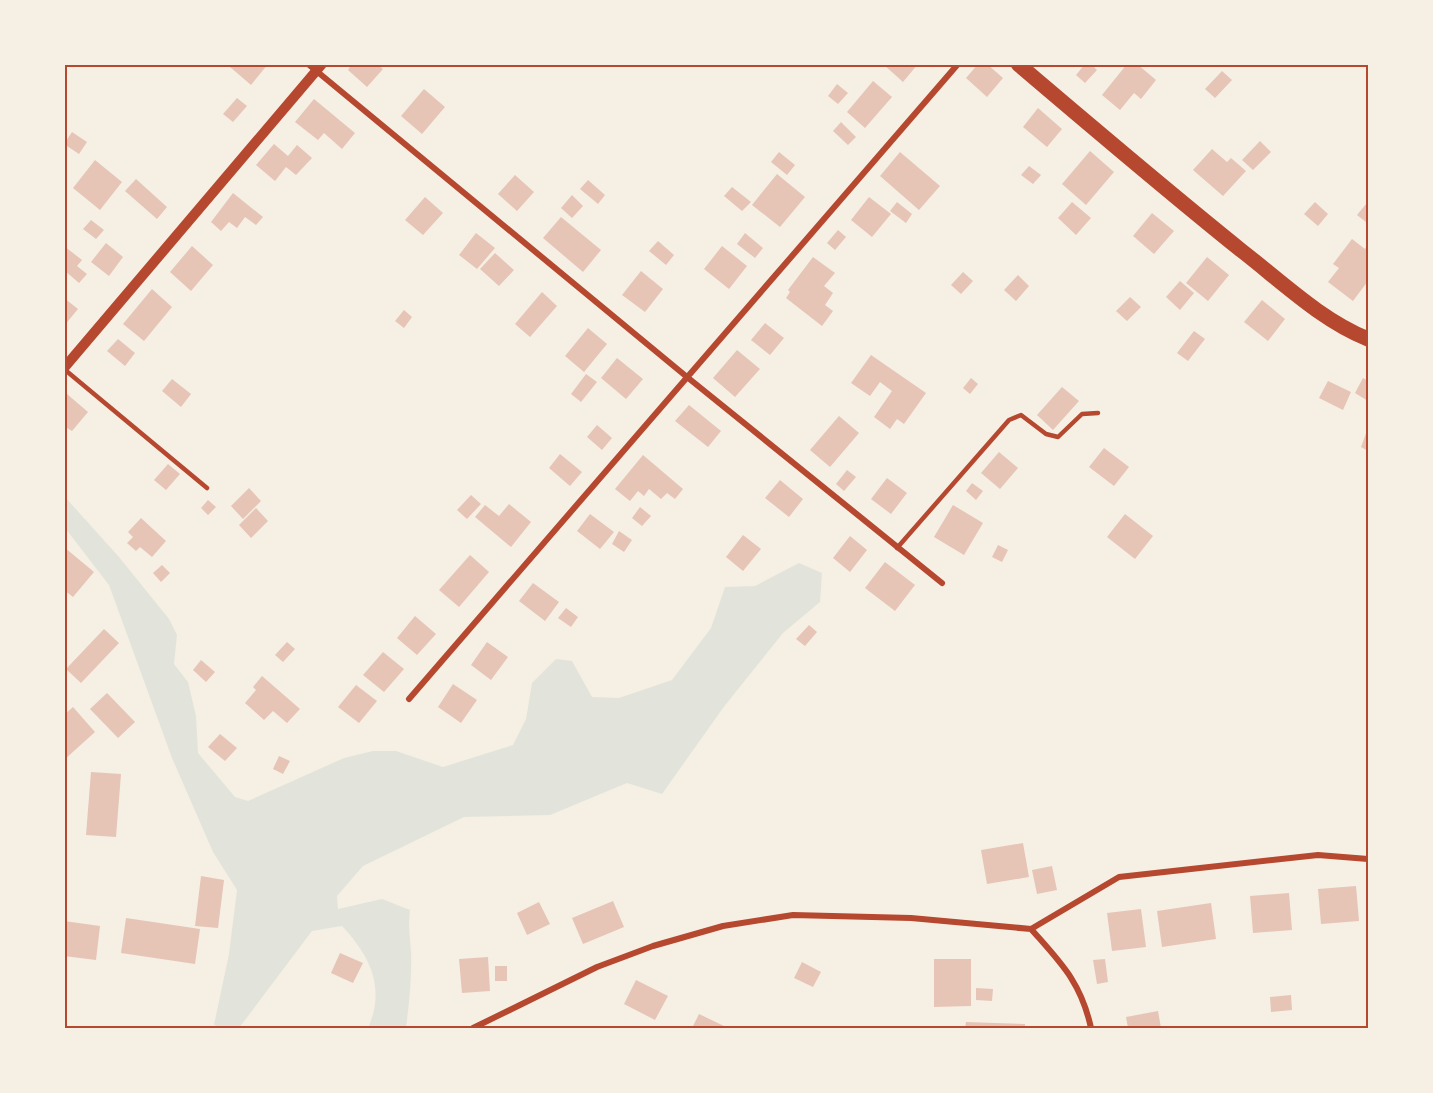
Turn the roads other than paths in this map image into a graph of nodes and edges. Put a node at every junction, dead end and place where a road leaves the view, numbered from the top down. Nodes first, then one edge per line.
1 (958, 64) edge
2 (1018, 64) edge
3 (315, 67) edge
4 (1368, 339) edge
5 (64, 368) edge
6 (687, 376) junction
7 (1098, 413) dead end
8 (207, 488) dead end
9 (897, 548) junction
10 (942, 583) dead end
11 (409, 699) dead end
12 (1368, 859) edge
13 (1031, 929) junction
14 (473, 1029) edge
15 (1091, 1029) edge

1 - 6 street
2 - 4 main road
3 - 5 street
3 - 6 street
5 - 8 lane
6 - 9 street
6 - 11 street
7 - 9 lane
9 - 10 street
12 - 13 street
13 - 14 street
13 - 15 street

